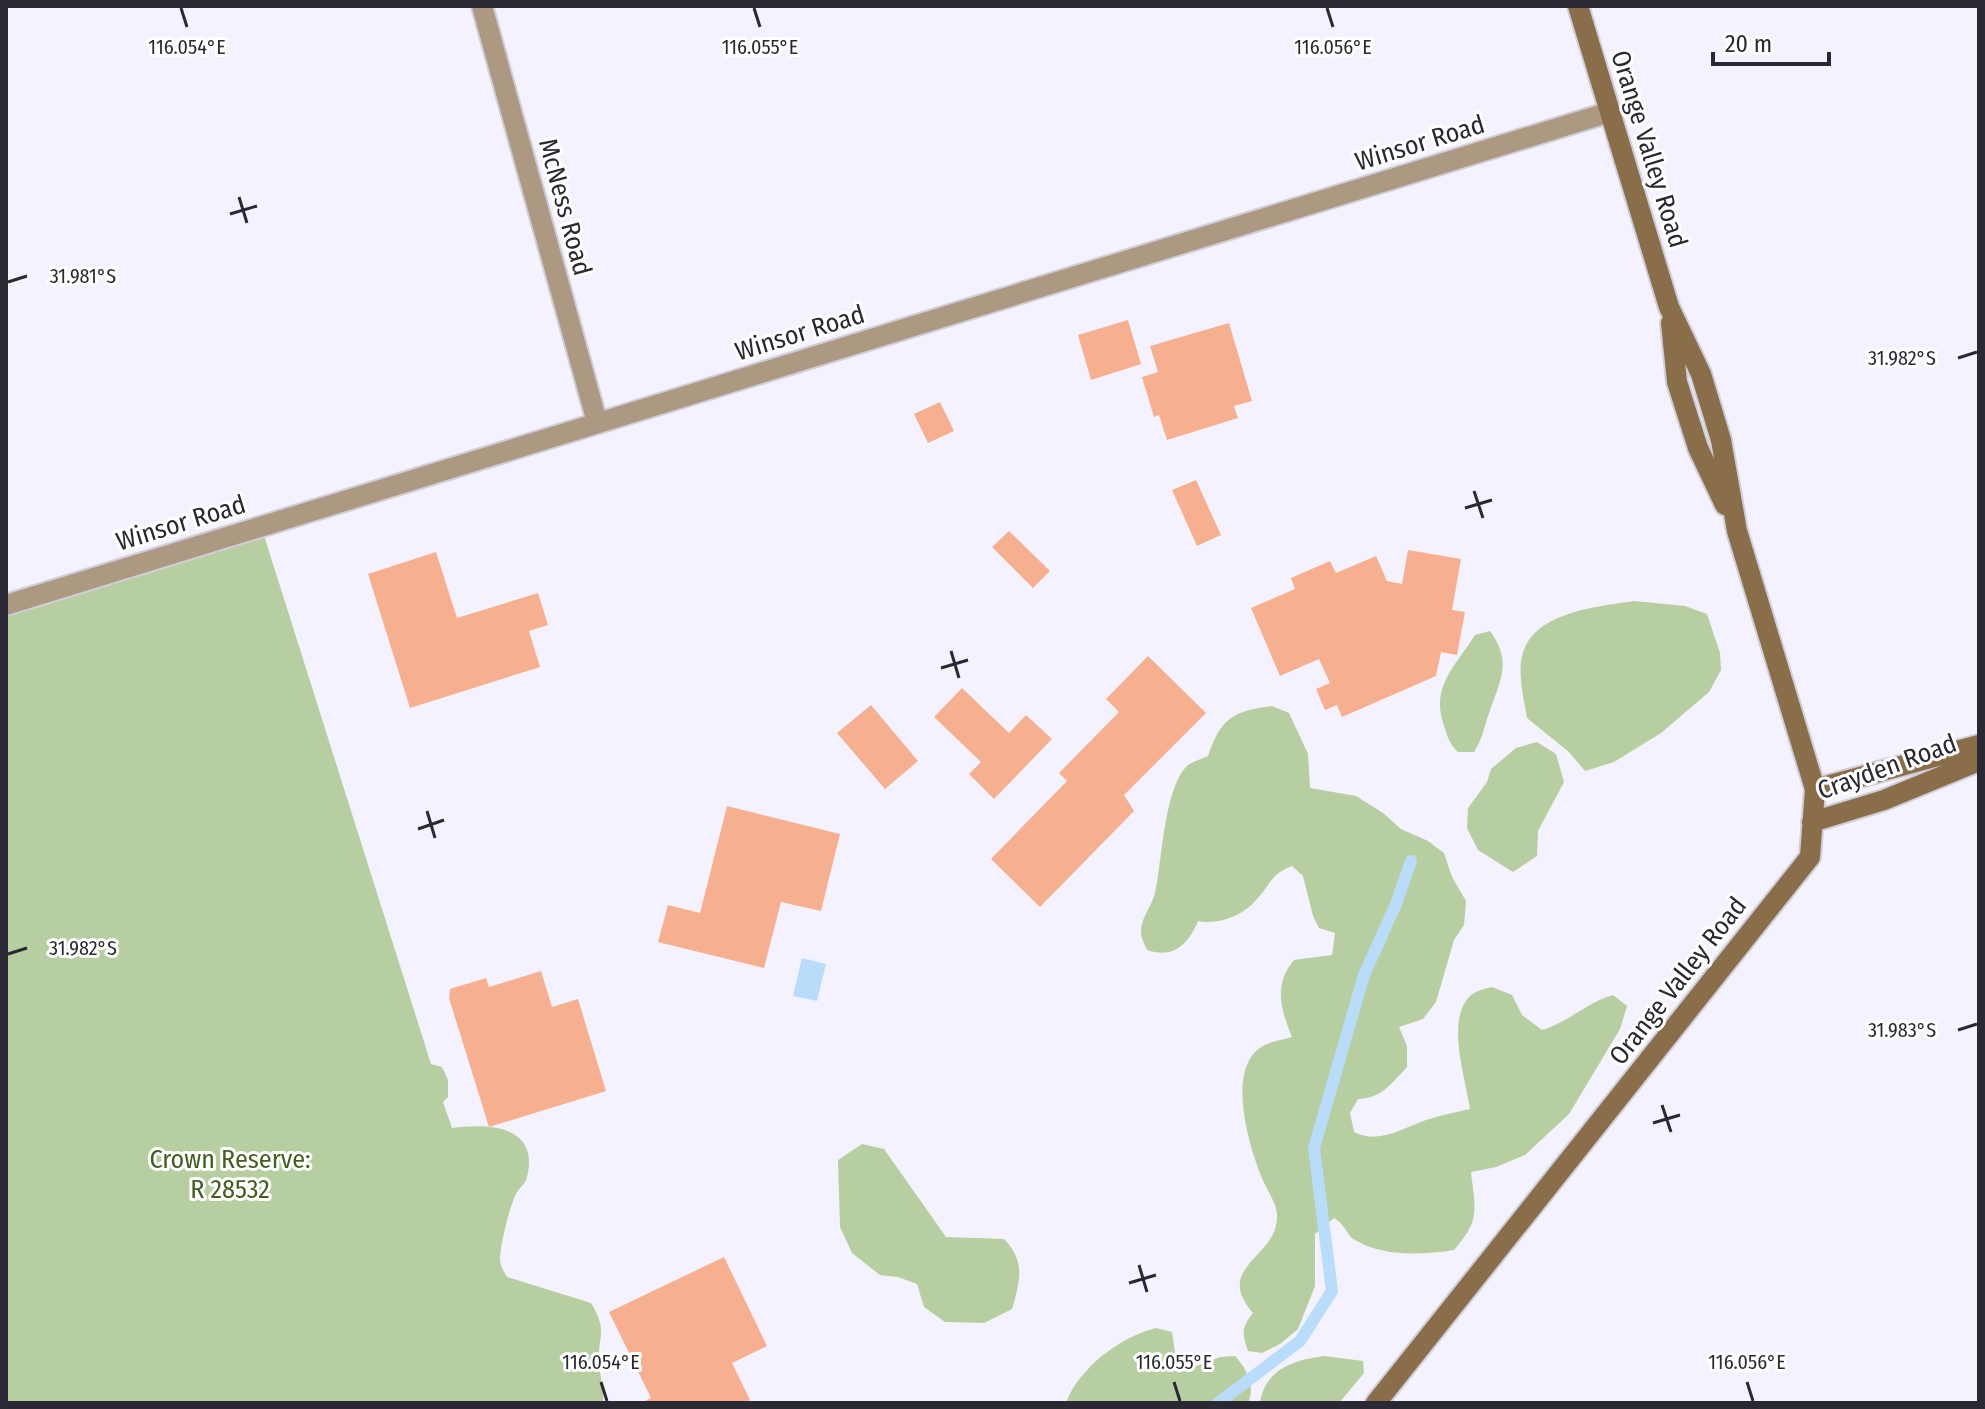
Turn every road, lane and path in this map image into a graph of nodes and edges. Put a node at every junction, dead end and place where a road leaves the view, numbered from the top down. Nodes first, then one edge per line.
1 (482, 6) edge
2 (1578, 6) edge
3 (1610, 112) junction
4 (597, 422) junction
5 (6, 605) edge
6 (1979, 745) edge
7 (1979, 761) edge
8 (1815, 789) junction
9 (1812, 822) junction
10 (1376, 1403) edge

1 - 4 street, McNess Road
2 - 3 street, Orange Valley Road
3 - 4 street, Winsor Road
3 - 8 street, Orange Valley Road
4 - 5 street, Winsor Road
6 - 8 street, Crayden Road
7 - 9 street, Crayden Road
8 - 9 street, Orange Valley Road
9 - 10 street, Orange Valley Road

